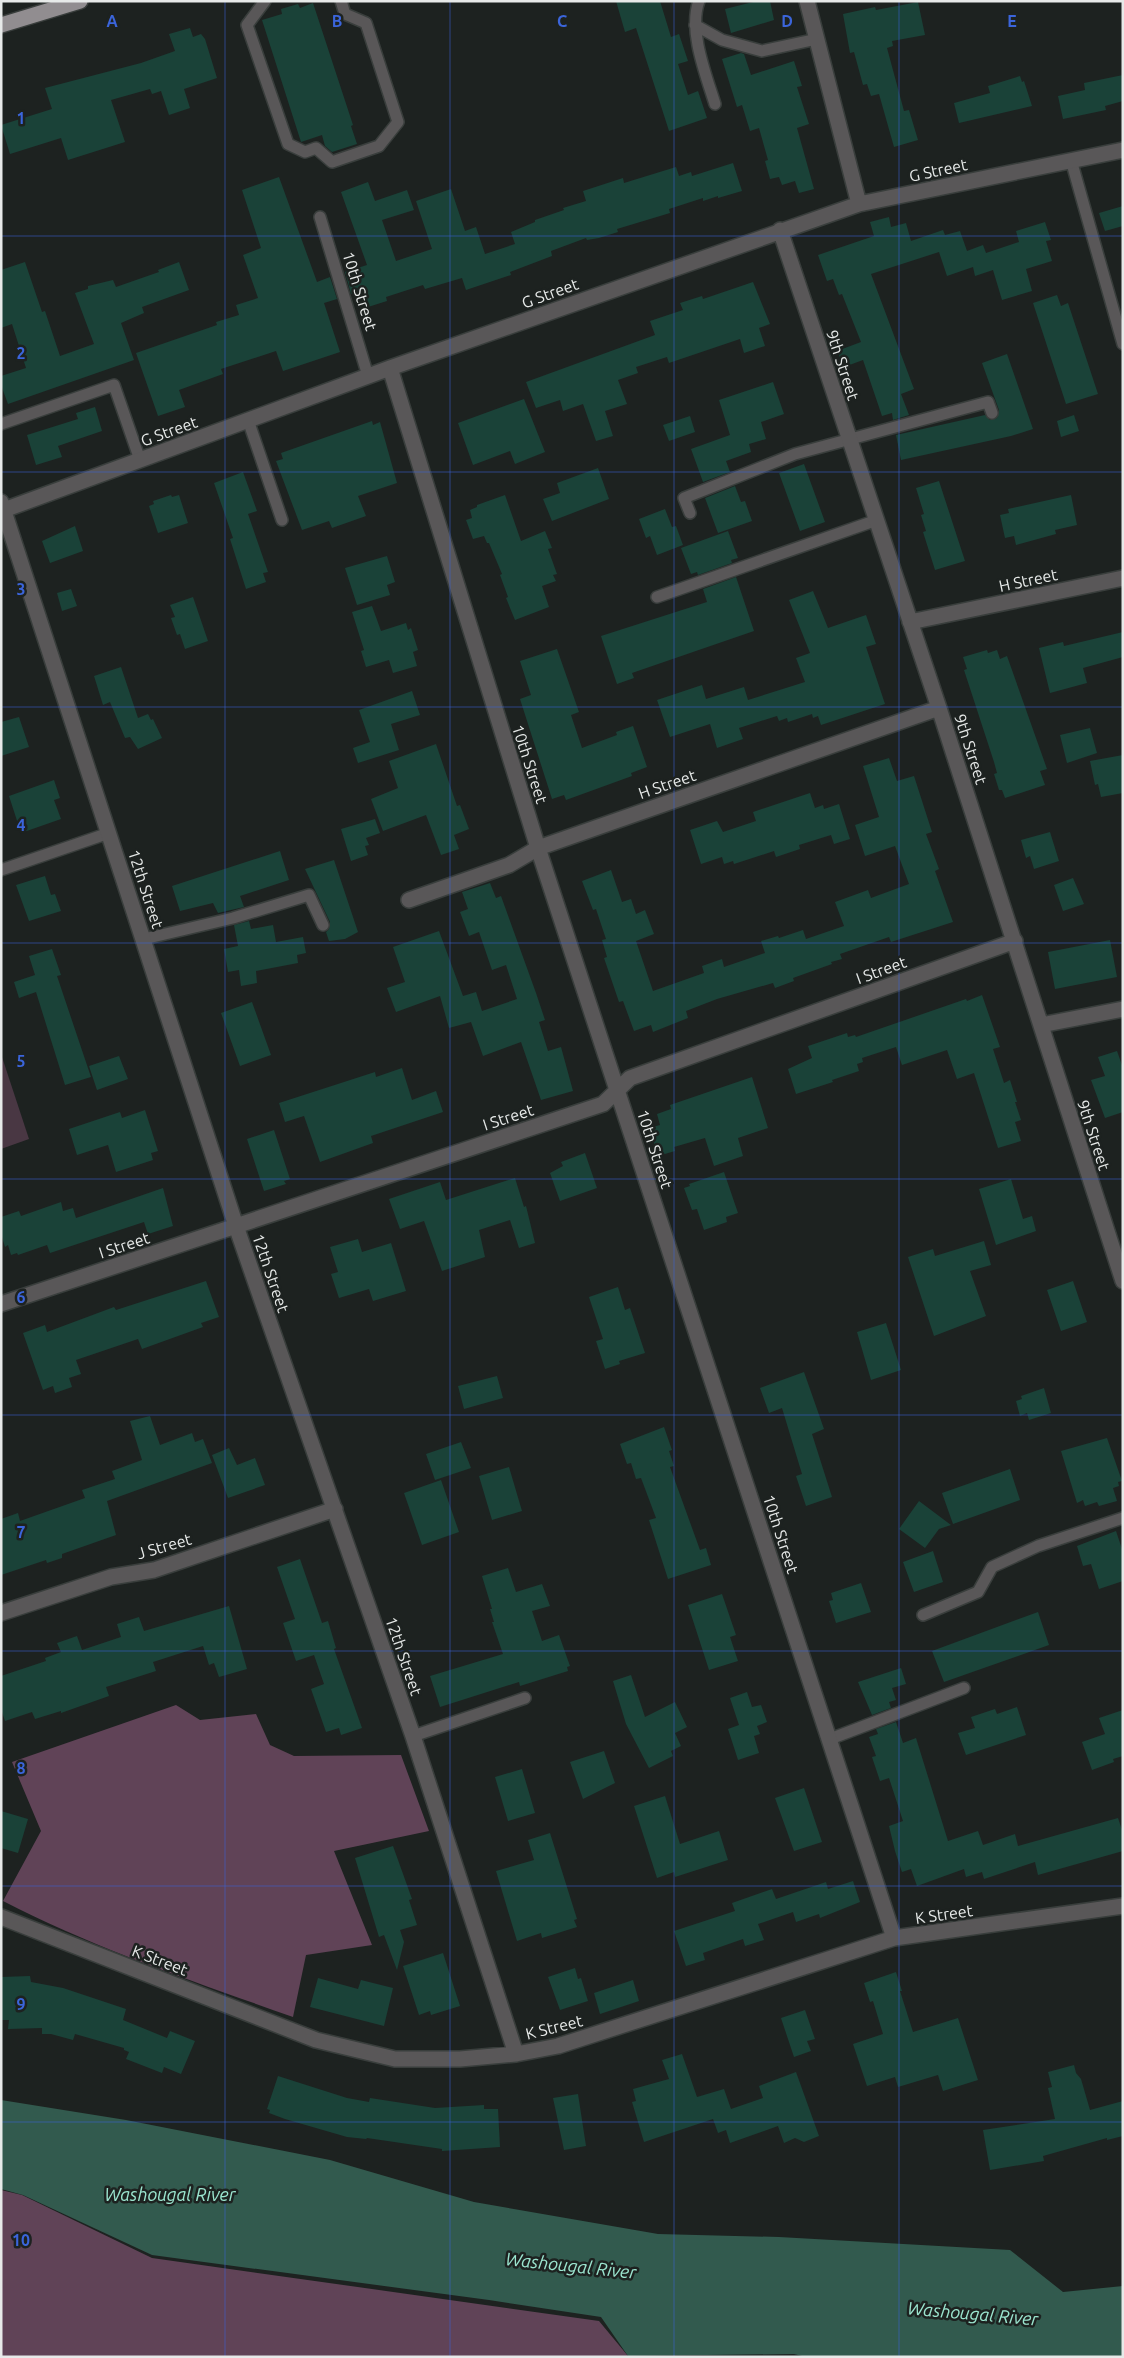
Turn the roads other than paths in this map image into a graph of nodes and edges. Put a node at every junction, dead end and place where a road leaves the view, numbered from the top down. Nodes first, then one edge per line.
1 (80, 1) edge
2 (265, 1) edge
3 (341, 1) edge
4 (699, 1) edge
5 (807, 1) edge
6 (1, 25) edge
7 (695, 25) junction
8 (817, 39) junction
9 (715, 104) dead end
10 (1123, 150) edge
11 (1071, 160) junction
12 (859, 204) junction
13 (320, 217) dead end
14 (780, 230) junction
15 (1123, 344) edge
16 (390, 368) junction
17 (368, 376) junction
18 (992, 413) dead end
19 (248, 420) junction
20 (1, 424) edge
21 (850, 440) junction
22 (140, 460) junction
23 (2, 508) edge
24 (690, 513) dead end
25 (282, 520) dead end
26 (876, 520) junction
27 (1123, 578) edge
28 (657, 598) dead end
29 (910, 622) junction
30 (939, 708) junction
31 (109, 833) junction
32 (538, 848) junction
33 (1, 870) edge
34 (410, 900) dead end
35 (323, 925) dead end
36 (144, 939) junction
37 (1014, 941) junction
38 (1123, 1009) edge
39 (1041, 1025) junction
40 (617, 1088) junction
41 (236, 1226) junction
42 (1123, 1281) edge
43 (1, 1304) edge
44 (335, 1509) junction
45 (1123, 1518) edge
46 (1, 1613) edge
47 (923, 1615) dead end
48 (964, 1688) dead end
49 (525, 1698) dead end
50 (413, 1736) junction
51 (830, 1739) junction
52 (1123, 1906) edge
53 (1, 1917) edge
54 (894, 1938) junction
55 (516, 2054) junction

1 - 6 main road
2 - 3 lane
4 - 7 lane
5 - 8 street
7 - 8 lane
7 - 9 lane
8 - 12 street
10 - 11 street, G Street
11 - 12 street, G Street
11 - 15 lane
12 - 14 street, G Street
13 - 17 lane, 10th Street
14 - 16 street, G Street
14 - 21 street, 9th Street
16 - 17 street, G Street
16 - 32 street, 10th Street
17 - 19 street, G Street
18 - 21 lane
19 - 22 street, G Street
19 - 25 lane
20 - 22 lane
21 - 24 lane
21 - 26 street, 9th Street
22 - 23 street, G Street
23 - 31 street, 12th Street
26 - 28 lane
26 - 29 street, 9th Street
27 - 29 street, H Street
29 - 30 street, 9th Street
30 - 32 street, H Street
30 - 37 street, 9th Street
31 - 33 lane
31 - 36 street, 12th Street
32 - 34 street, H Street
32 - 40 street, 10th Street
35 - 36 lane
36 - 41 street, 12th Street
37 - 39 street, 9th Street
37 - 40 street, I Street
38 - 39 street
39 - 42 street, 9th Street
40 - 41 street, I Street
40 - 51 street, 10th Street
41 - 43 street, I Street
41 - 44 street, 12th Street
44 - 46 street, J Street
44 - 50 street, 12th Street
45 - 47 lane
48 - 51 lane
49 - 50 lane
50 - 55 street, 12th Street
51 - 54 street, 10th Street
52 - 54 street, K Street
53 - 55 street, K Street
54 - 55 street, K Street

